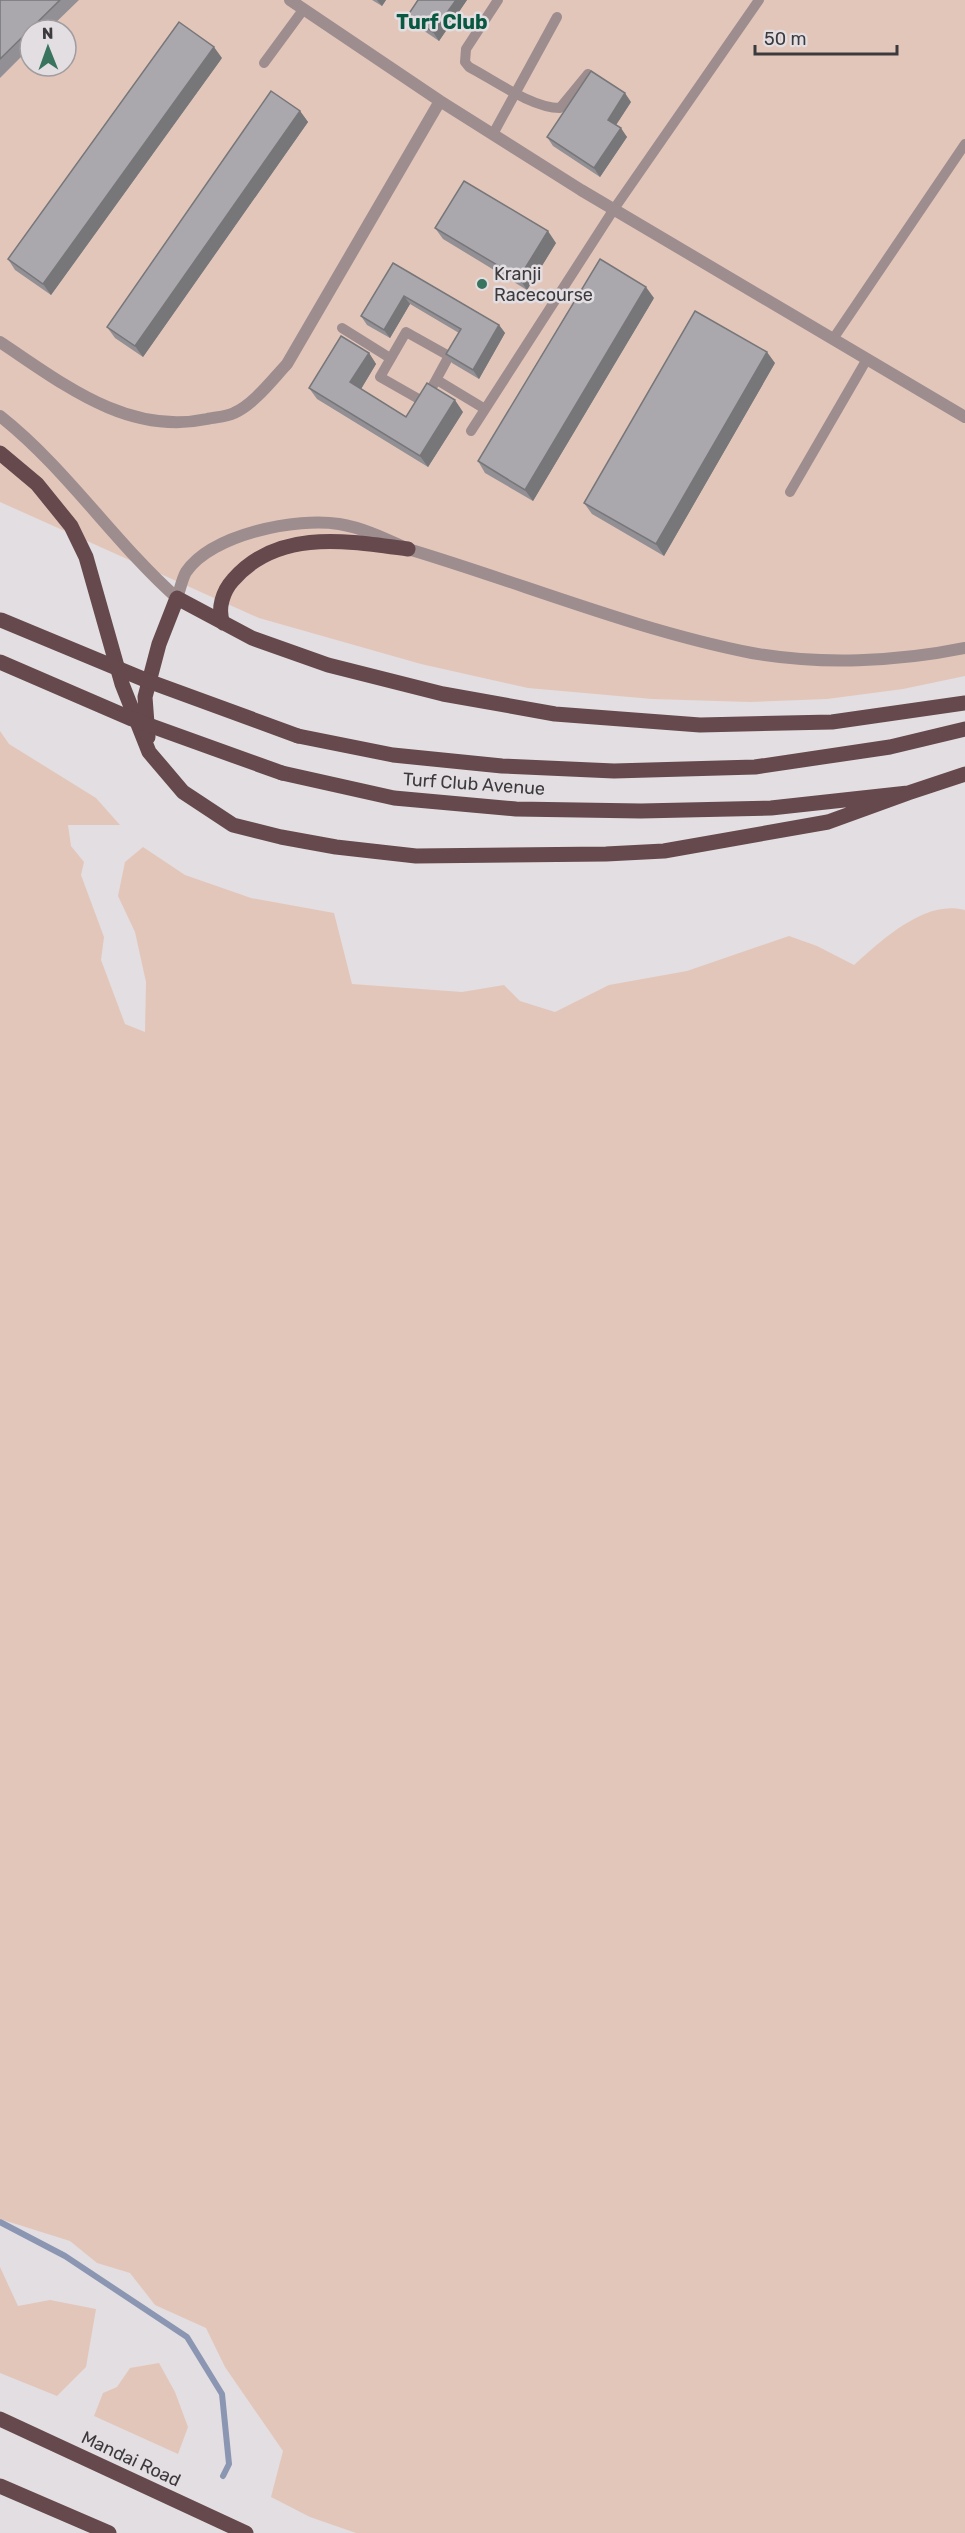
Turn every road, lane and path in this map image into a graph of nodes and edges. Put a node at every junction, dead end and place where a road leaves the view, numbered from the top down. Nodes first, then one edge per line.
1 (290, 0) edge
2 (498, 0) edge
3 (759, 0) edge
4 (303, 10) junction
5 (557, 17) dead end
6 (264, 63) dead end
7 (588, 74) edge
8 (515, 93) junction
9 (440, 101) junction
10 (492, 134) junction
11 (965, 144) edge
12 (614, 209) junction
13 (342, 328) dead end
14 (833, 339) junction
15 (0, 342) edge
16 (390, 358) junction
17 (867, 359) junction
18 (437, 380) junction
19 (485, 409) junction
20 (0, 416) edge
21 (965, 417) edge
22 (471, 431) dead end
23 (0, 453) edge
24 (790, 492) dead end
25 (408, 549) junction
26 (177, 598) junction
27 (1, 620) edge
28 (223, 623) junction
29 (965, 648) edge
30 (0, 662) edge
31 (965, 703) edge
32 (965, 729) edge
33 (149, 752) junction
34 (965, 774) edge
35 (908, 793) junction
36 (0, 2419) edge
37 (0, 2486) edge
38 (109, 2533) edge
39 (246, 2533) edge

1 - 4 street
2 - 8 lane
3 - 12 lane
4 - 6 lane
4 - 9 street
5 - 8 lane
7 - 8 lane
8 - 10 lane
9 - 10 street
9 - 15 street
10 - 12 street
11 - 14 lane
12 - 14 street
12 - 19 lane
13 - 16 lane
14 - 17 street
16 - 18 lane
16 - 18 lane
17 - 21 street
17 - 24 lane
18 - 19 lane
19 - 22 lane
20 - 26 street
23 - 33 main road
25 - 26 street
25 - 28 main road
25 - 29 street
26 - 28 main road
26 - 33 main road
27 - 32 main road, Turf Club Avenue, bridge
28 - 31 main road
30 - 35 main road, Turf Club Avenue, bridge
33 - 35 main road
34 - 35 main road, Turf Club Avenue
36 - 39 main road, Mandai Road
37 - 38 main road

